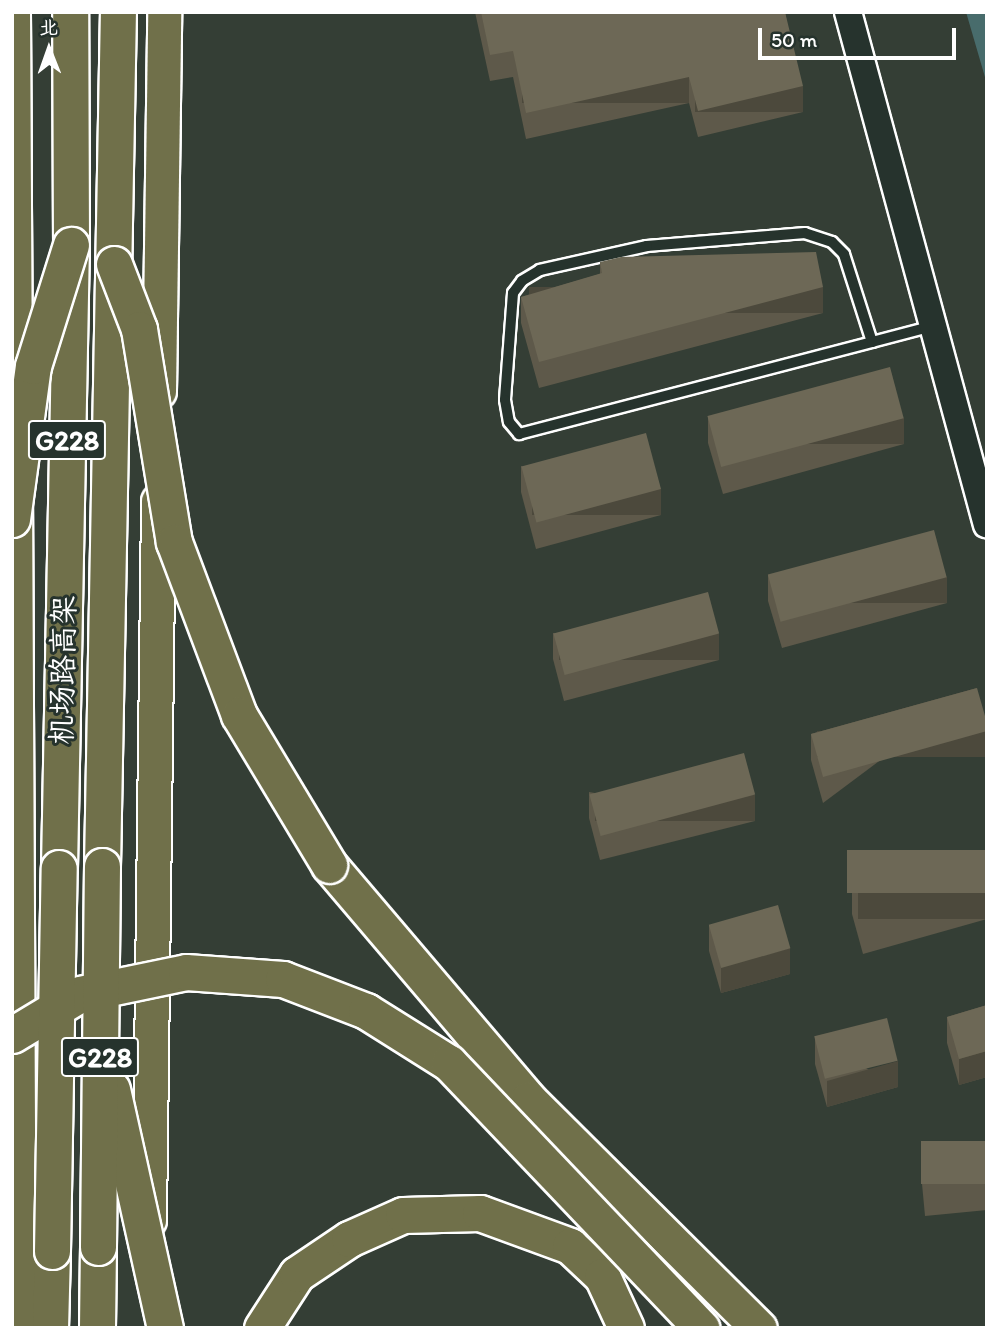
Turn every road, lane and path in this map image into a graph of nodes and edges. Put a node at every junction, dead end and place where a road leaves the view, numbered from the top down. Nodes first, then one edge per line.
1 (13, 12) edge
2 (70, 12) edge
3 (118, 12) edge
4 (164, 12) edge
5 (848, 12) edge
6 (71, 245) junction
7 (114, 264) junction
8 (933, 326) junction
9 (872, 342) junction
10 (12, 519) edge
11 (987, 525) edge
12 (12, 1035) edge
13 (100, 1048) junction
14 (19, 1328) edge
15 (50, 1328) edge
16 (97, 1328) edge
17 (148, 1328) edge
18 (165, 1328) edge
19 (262, 1328) edge
20 (626, 1328) edge
21 (701, 1328) edge
22 (759, 1328) edge

1 - 14 main road
2 - 6 highway, 机场路高架 / G228
3 - 7 highway, 机场路高架 / G228
4 - 17 main road
5 - 8 street
6 - 10 highway, bridge
6 - 15 highway, 机场路高架 / G228, bridge
7 - 13 highway, 机场路高架 / G228, bridge
7 - 22 highway, bridge
8 - 9 lane
8 - 11 street
9 - 9 lane
12 - 21 highway, bridge
13 - 16 highway, 机场路高架 / G228, bridge
13 - 18 highway, bridge
19 - 20 highway

